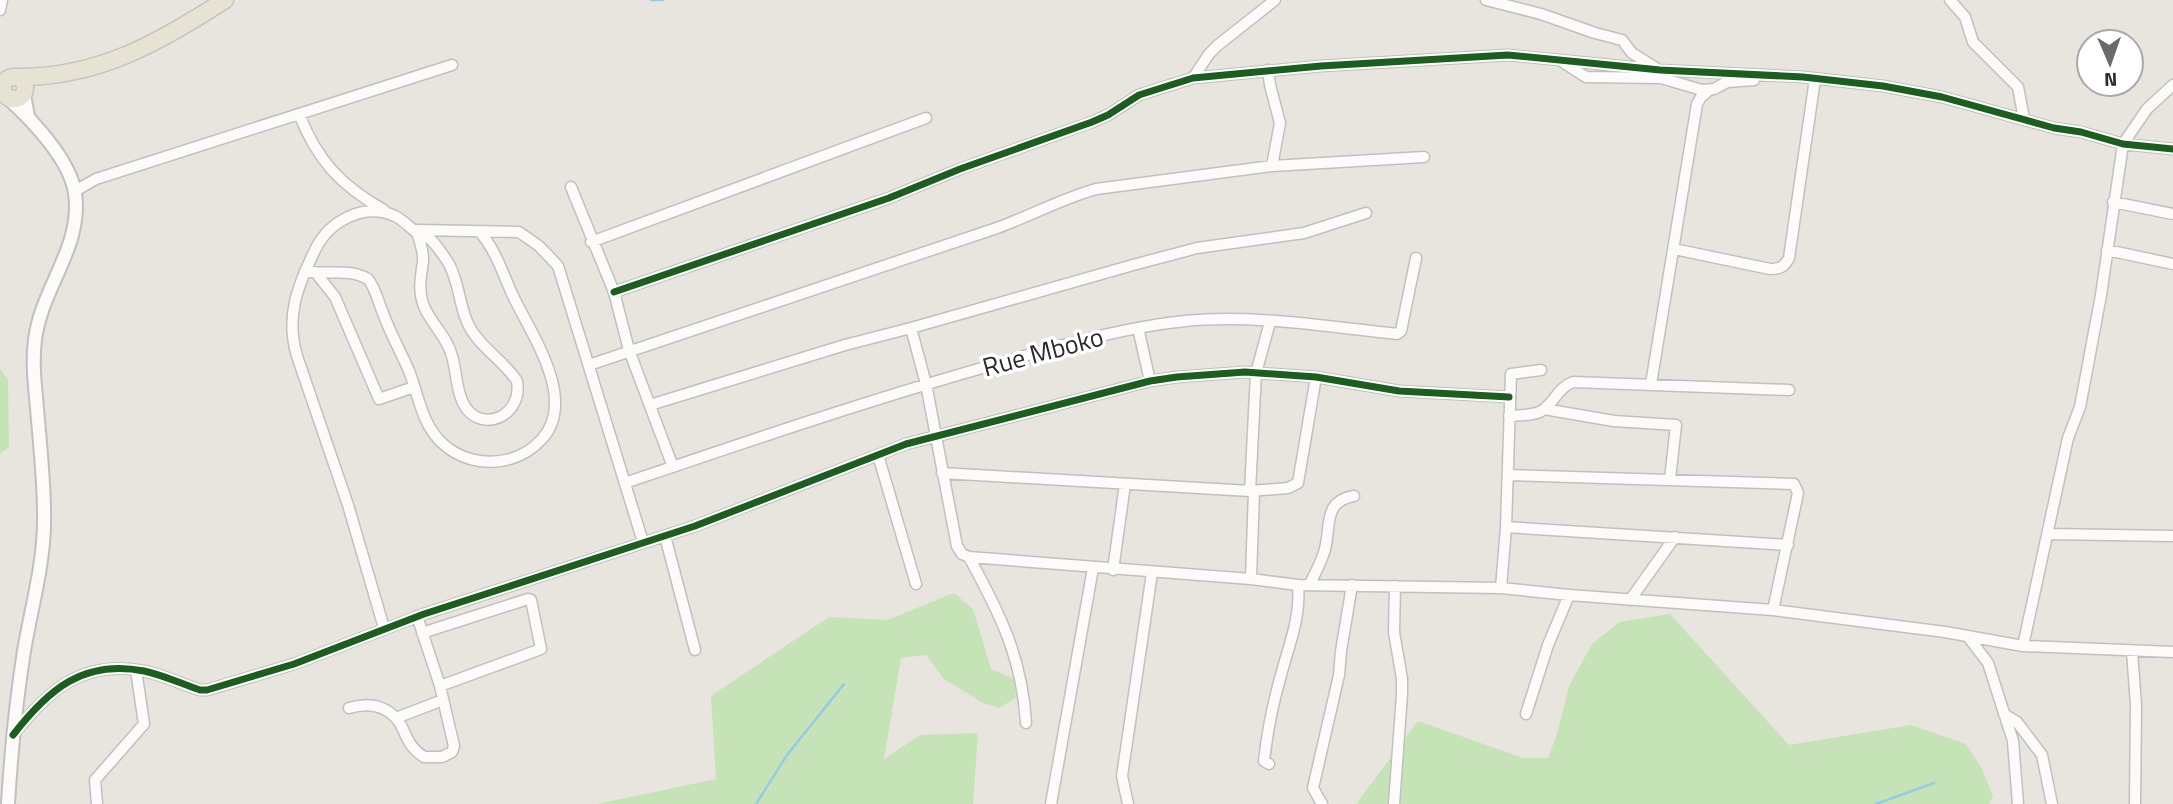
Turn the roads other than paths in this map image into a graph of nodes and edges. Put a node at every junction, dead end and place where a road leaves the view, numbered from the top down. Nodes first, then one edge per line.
1 (2, 0) edge
2 (226, 0) edge
3 (1275, 0) edge
4 (1486, 0) edge
5 (1950, 0) edge
6 (0, 10) edge
7 (1562, 62) junction
8 (452, 65) dead end
9 (1268, 70) junction
10 (1660, 70) junction
11 (45, 76) junction
12 (9, 77) edge
13 (1193, 78) junction
14 (1803, 78) junction
15 (1815, 79) junction
16 (2173, 85) edge
17 (1708, 91) junction
18 (13, 95) edge
19 (299, 114) junction
20 (926, 118) dead end
21 (2024, 120) junction
22 (2123, 144) junction
23 (2173, 149) edge
24 (1424, 157) dead end
25 (1272, 166) junction
26 (570, 187) dead end
27 (75, 191) junction
28 (2113, 202) junction
29 (1366, 213) dead end
30 (394, 215) junction
31 (2173, 215) edge
32 (480, 232) junction
33 (416, 233) junction
34 (591, 242) junction
35 (1674, 249) junction
36 (2107, 250) junction
37 (440, 254) junction
38 (423, 258) junction
39 (1416, 258) dead end
40 (2173, 264) edge
41 (310, 272) junction
42 (614, 292) junction
43 (1270, 322) junction
44 (911, 328) junction
45 (1138, 328) junction
46 (629, 350) junction
47 (589, 365) junction
48 (1541, 370) dead end
49 (1256, 373) junction
50 (1316, 377) junction
51 (1150, 381) junction
52 (926, 384) junction
53 (1651, 384) junction
54 (414, 387) junction
55 (1789, 390) dead end
56 (1509, 397) junction
57 (650, 405) junction
58 (1544, 409) junction
59 (1509, 416) junction
60 (935, 436) junction
61 (878, 455) junction
62 (673, 467) junction
63 (942, 472) junction
64 (1508, 475) junction
65 (1670, 479) junction
66 (625, 483) junction
67 (1125, 484) junction
68 (1252, 491) junction
69 (1354, 496) dead end
70 (1506, 527) junction
71 (2048, 534) junction
72 (665, 536) junction
73 (2173, 536) edge
74 (1675, 537) junction
75 (643, 542) junction
76 (1788, 545) junction
77 (969, 557) junction
78 (1093, 568) junction
79 (1113, 570) junction
80 (1153, 573) junction
81 (1251, 579) junction
82 (916, 584) dead end
83 (1310, 584) junction
84 (1297, 585) junction
85 (1352, 585) junction
86 (1395, 586) junction
87 (1501, 588) junction
88 (1569, 595) junction
89 (1630, 600) junction
90 (1773, 610) junction
91 (417, 616) junction
92 (384, 628) junction
93 (422, 632) junction
94 (1968, 637) junction
95 (2023, 646) junction
96 (695, 650) dead end
97 (2132, 651) junction
98 (2173, 652) edge
99 (136, 670) junction
100 (440, 686) junction
101 (443, 700) junction
102 (349, 708) dead end
103 (1526, 713) dead end
104 (2004, 715) junction
105 (396, 718) junction
106 (1026, 723) dead end
107 (13, 735) junction
108 (1269, 764) dead end
109 (8, 804) edge
110 (97, 804) edge
111 (1051, 804) edge
112 (1128, 804) edge
113 (1322, 804) edge
114 (1394, 804) edge
115 (2018, 804) edge
116 (2052, 804) edge
117 (2135, 804) edge

1 - 6 street
2 - 11 main road
3 - 13 street
4 - 10 street
5 - 21 street
7 - 9 street
7 - 10 street
7 - 17 street
8 - 19 street
9 - 13 street
9 - 25 street
10 - 14 street
11 - 12 main road
11 - 18 main road
12 - 18 main road
13 - 42 street
14 - 15 street
14 - 17 street
15 - 21 street
15 - 35 street
16 - 22 street
17 - 35 street
18 - 27 street
19 - 27 street
19 - 30 street
20 - 34 street
21 - 22 street
22 - 23 street
22 - 28 street
24 - 25 street
25 - 46 street
26 - 34 street
27 - 107 street
28 - 31 street
28 - 36 street
29 - 44 street
30 - 33 street
30 - 41 street
32 - 33 street
32 - 47 street
32 - 54 street
33 - 37 street
33 - 38 street
34 - 42 street
35 - 53 street
36 - 40 street
36 - 71 street
37 - 38 street
37 - 38 street
39 - 43 street, Rue Mboko
41 - 54 street
41 - 54 street
41 - 92 street
42 - 46 street
43 - 45 street, Rue Mboko
43 - 49 street
44 - 52 street
44 - 57 street
45 - 51 street
45 - 52 street, Rue Mboko
46 - 47 street
46 - 57 street
47 - 66 street
48 - 56 street
49 - 50 street
49 - 51 street
49 - 68 street
50 - 56 street
50 - 68 street
51 - 60 street
52 - 60 street
52 - 62 street, Rue Mboko
53 - 55 street
53 - 58 street
56 - 59 street
57 - 62 street
58 - 59 street
58 - 65 street
59 - 64 street
60 - 61 street
60 - 63 street
61 - 72 street
61 - 82 street
62 - 66 street, Rue Mboko
63 - 67 street
63 - 77 street
64 - 65 street
64 - 70 street
65 - 76 street
66 - 75 street
67 - 68 street
67 - 79 street
68 - 81 street
69 - 83 street
70 - 74 street
70 - 87 street
71 - 73 street
71 - 95 street
72 - 75 street
72 - 96 street
74 - 76 street
74 - 89 street
75 - 91 street
76 - 90 street
77 - 78 street
77 - 106 street
78 - 79 street
78 - 111 street
79 - 80 street
80 - 81 street
80 - 112 street
81 - 84 street
83 - 84 street
83 - 85 street
84 - 108 street
85 - 86 street
85 - 113 street
86 - 87 street
86 - 114 street
87 - 88 street
88 - 89 street
88 - 103 street
89 - 90 street
90 - 94 street
91 - 92 street
91 - 93 street
92 - 99 street
93 - 100 street
93 - 100 street
94 - 95 street
94 - 104 street
95 - 97 street
97 - 98 street
97 - 117 street
99 - 107 street
99 - 110 street
100 - 101 street
101 - 105 street
101 - 105 street
102 - 105 street
104 - 115 street
104 - 116 street
107 - 109 street

